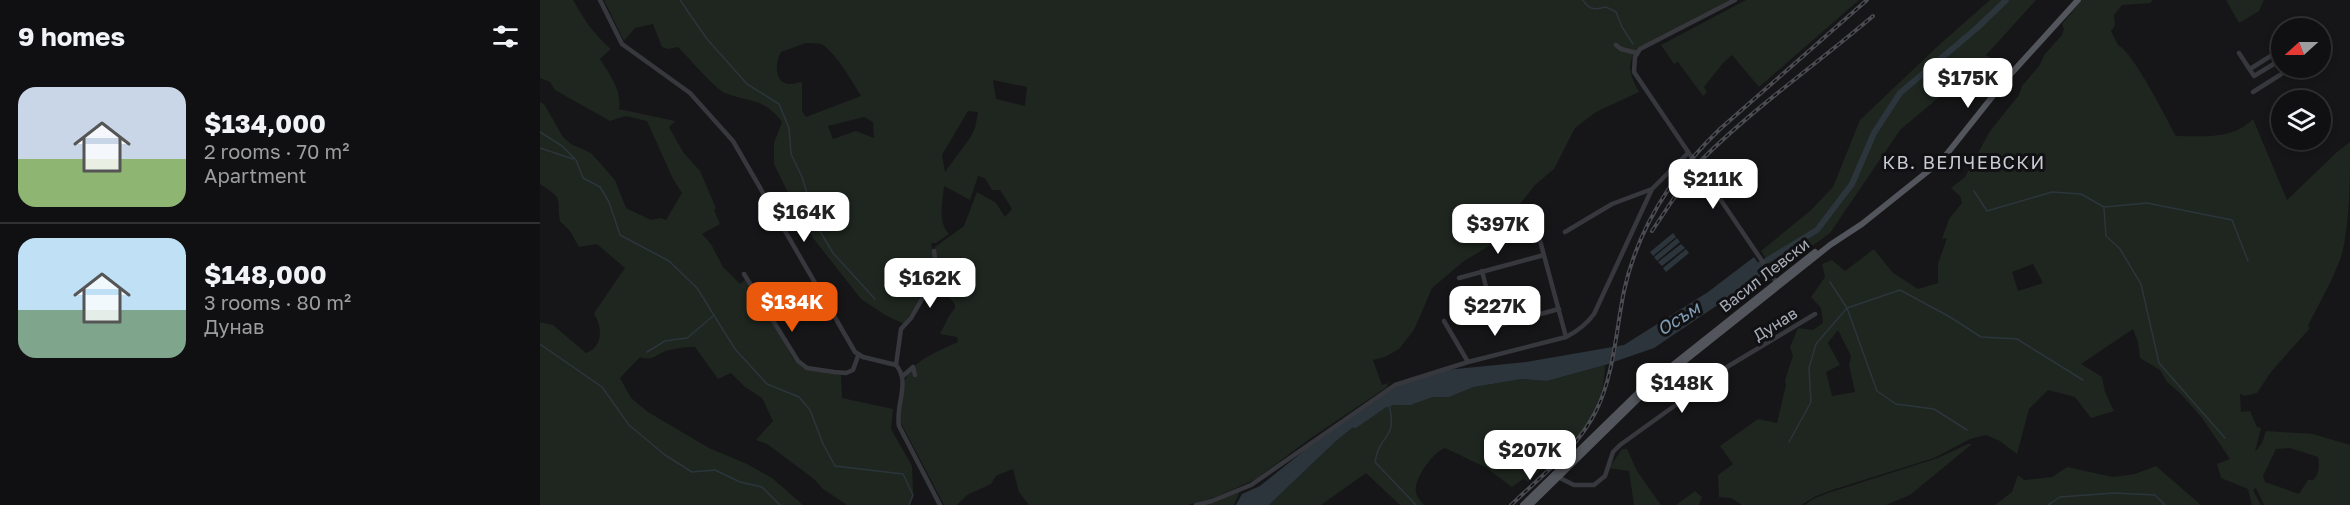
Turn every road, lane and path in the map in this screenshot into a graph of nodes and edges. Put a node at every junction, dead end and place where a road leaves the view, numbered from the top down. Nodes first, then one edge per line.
1 (600, 0) edge
2 (1735, 0) edge
3 (2078, 0) edge
4 (1616, 45) dead end
5 (1637, 53) junction
6 (2239, 53) dead end
7 (2271, 56) edge
8 (2271, 66) edge
9 (2250, 69) junction
10 (2275, 78) edge
11 (2253, 92) dead end
12 (1688, 153) junction
13 (1652, 189) junction
14 (1565, 232) dead end
15 (1538, 233) dead end
16 (934, 251) dead end
17 (1544, 255) junction
18 (1482, 272) junction
19 (744, 274) dead end
20 (1459, 278) dead end
21 (1779, 285) junction
22 (1559, 309) junction
23 (1815, 314) dead end
24 (1444, 321) dead end
25 (1566, 337) junction
26 (858, 356) junction
27 (1468, 362) junction
28 (896, 365) junction
29 (915, 375) dead end
30 (903, 376) junction
31 (1556, 476) junction
32 (940, 505) edge
33 (1196, 505) edge
34 (1523, 505) edge
35 (1530, 505) edge

1 - 26 street
2 - 5 street
3 - 21 main road, Васил Левски
4 - 5 street
5 - 12 street
6 - 9 street
7 - 9 street
8 - 9 street
10 - 11 street
12 - 13 street
12 - 21 street
13 - 14 street
13 - 25 street
15 - 17 street
16 - 28 street
17 - 18 street
17 - 22 street
18 - 20 street
18 - 22 street
19 - 26 street
21 - 31 main road, Васил Левски
22 - 25 street
23 - 31 street, Дунав
24 - 27 street
25 - 27 street
26 - 28 street
27 - 33 street
28 - 30 street
29 - 30 street
30 - 32 street
31 - 34 main road
31 - 35 main road

